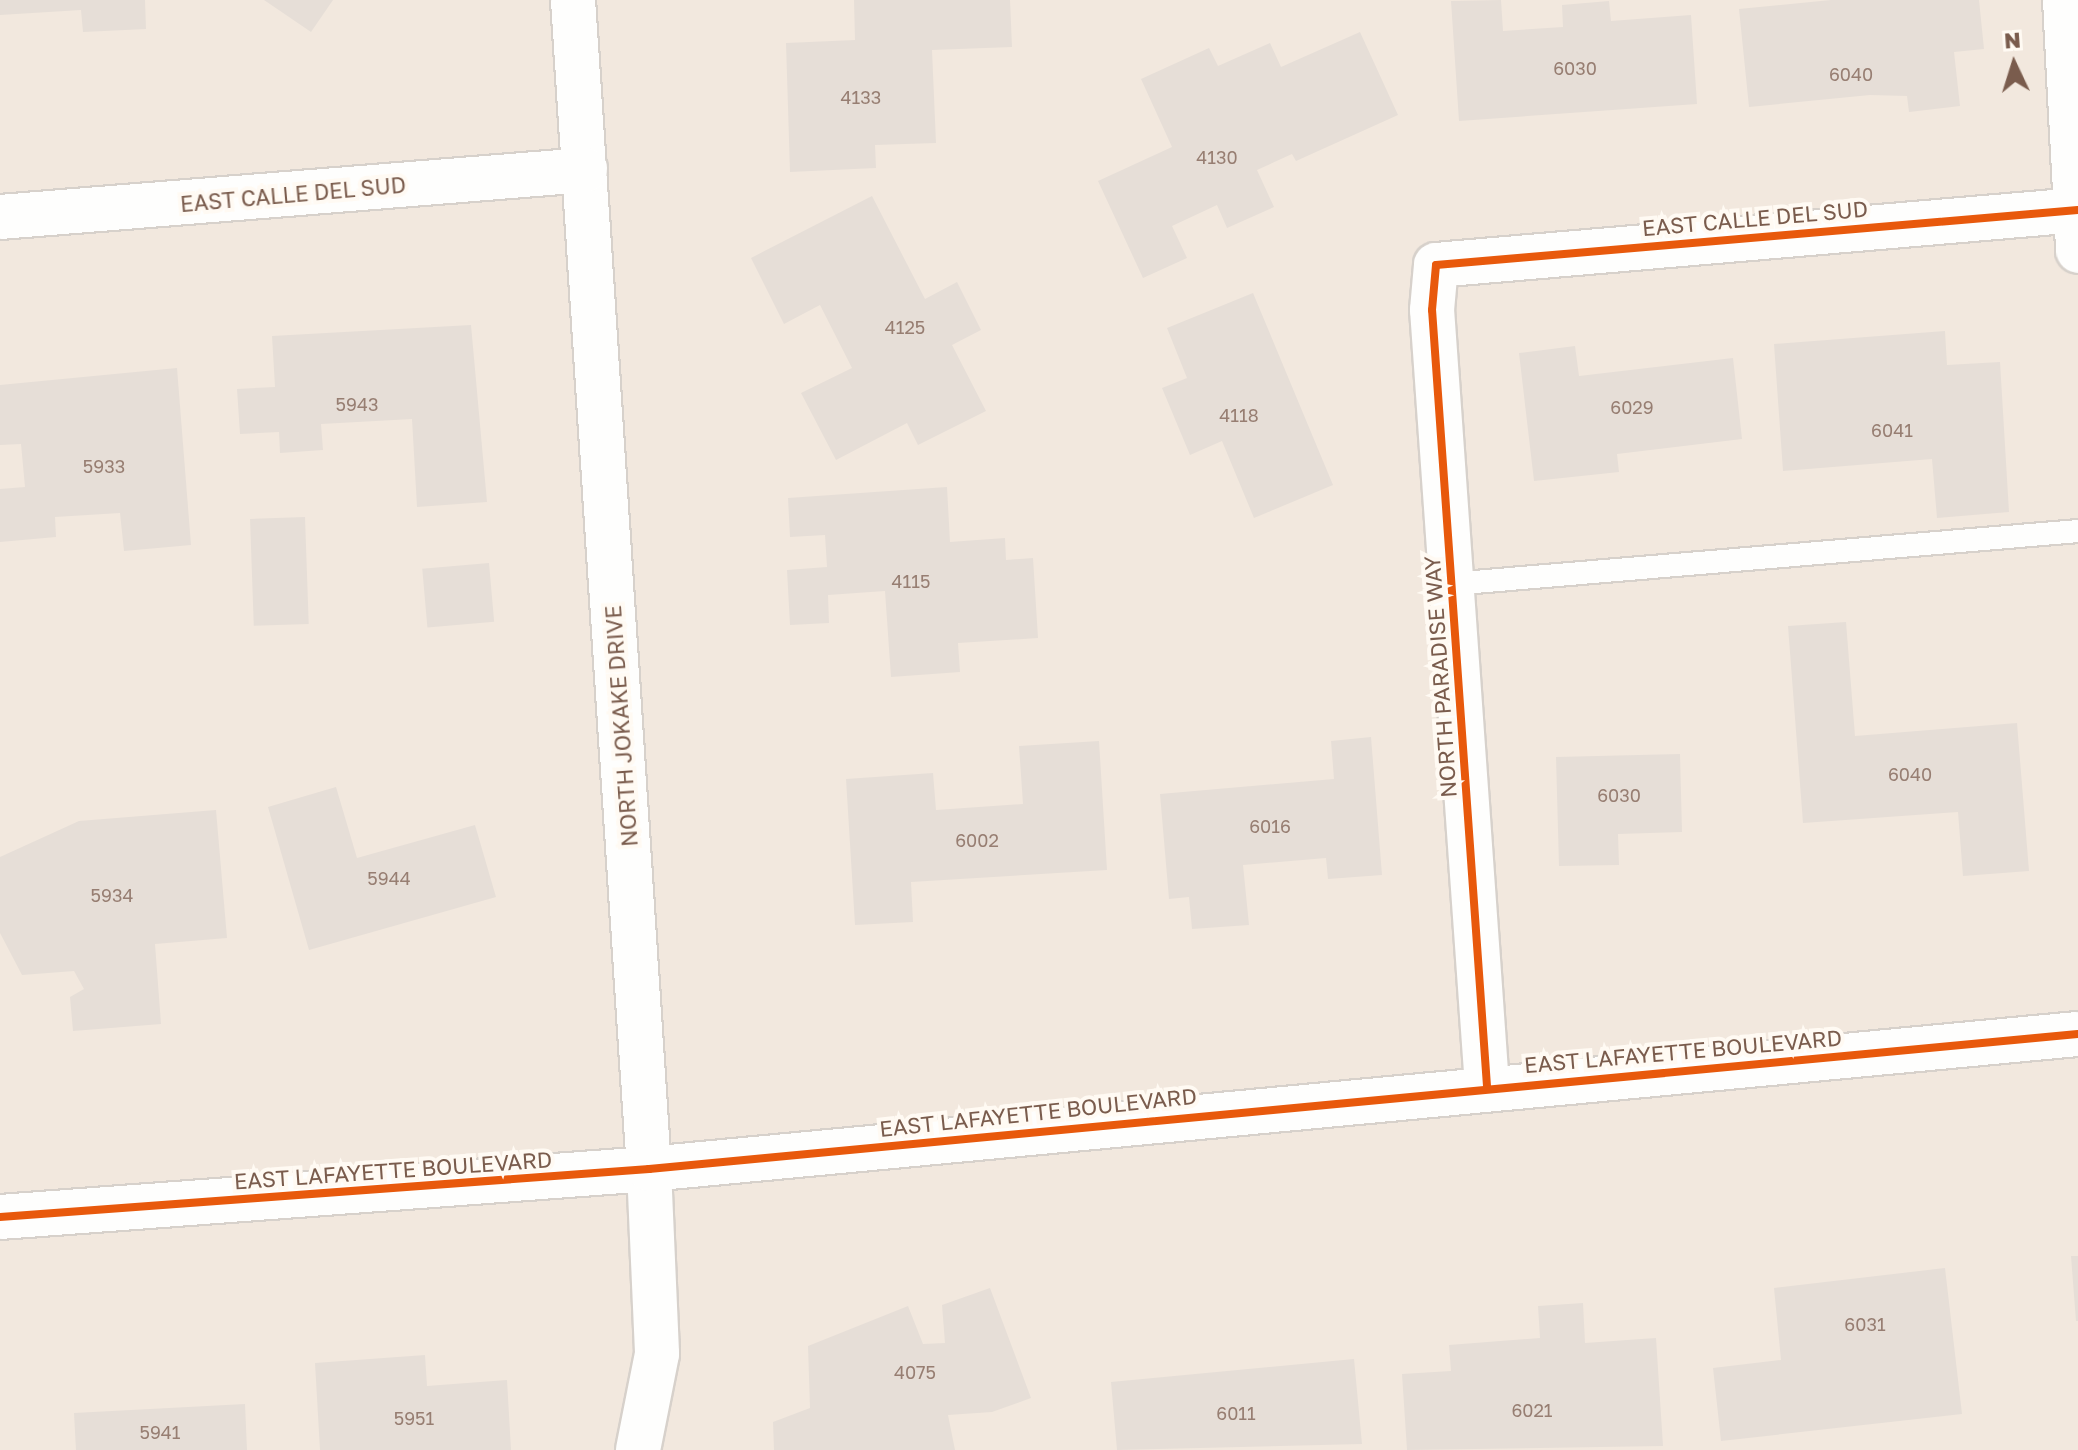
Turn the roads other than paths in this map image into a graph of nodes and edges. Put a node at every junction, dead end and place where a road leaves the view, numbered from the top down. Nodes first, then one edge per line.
1 (573, 0) edge
2 (2065, 0) edge
3 (585, 170) junction
4 (0, 217) edge
5 (2077, 224) edge
6 (1436, 265) joint
7 (2078, 531) edge
8 (1451, 584) junction
9 (2078, 1034) edge
10 (1487, 1086) junction
11 (649, 1169) junction
12 (0, 1217) edge
13 (638, 1450) edge

1 - 3 street, NORTH JOKAKE DRIVE
2 - 5 street
3 - 4 street, EAST CALLE DEL SUD
3 - 11 street, NORTH JOKAKE DRIVE
5 - 6 street, EAST CALLE DEL SUD
6 - 8 street, NORTH PARADISE WAY
7 - 8 lane
8 - 10 street, NORTH PARADISE WAY
9 - 10 street, EAST LAFAYETTE BOULEVARD
10 - 11 street, EAST LAFAYETTE BOULEVARD
11 - 12 street, EAST LAFAYETTE BOULEVARD
11 - 13 street, NORTH JOKAKE DRIVE

